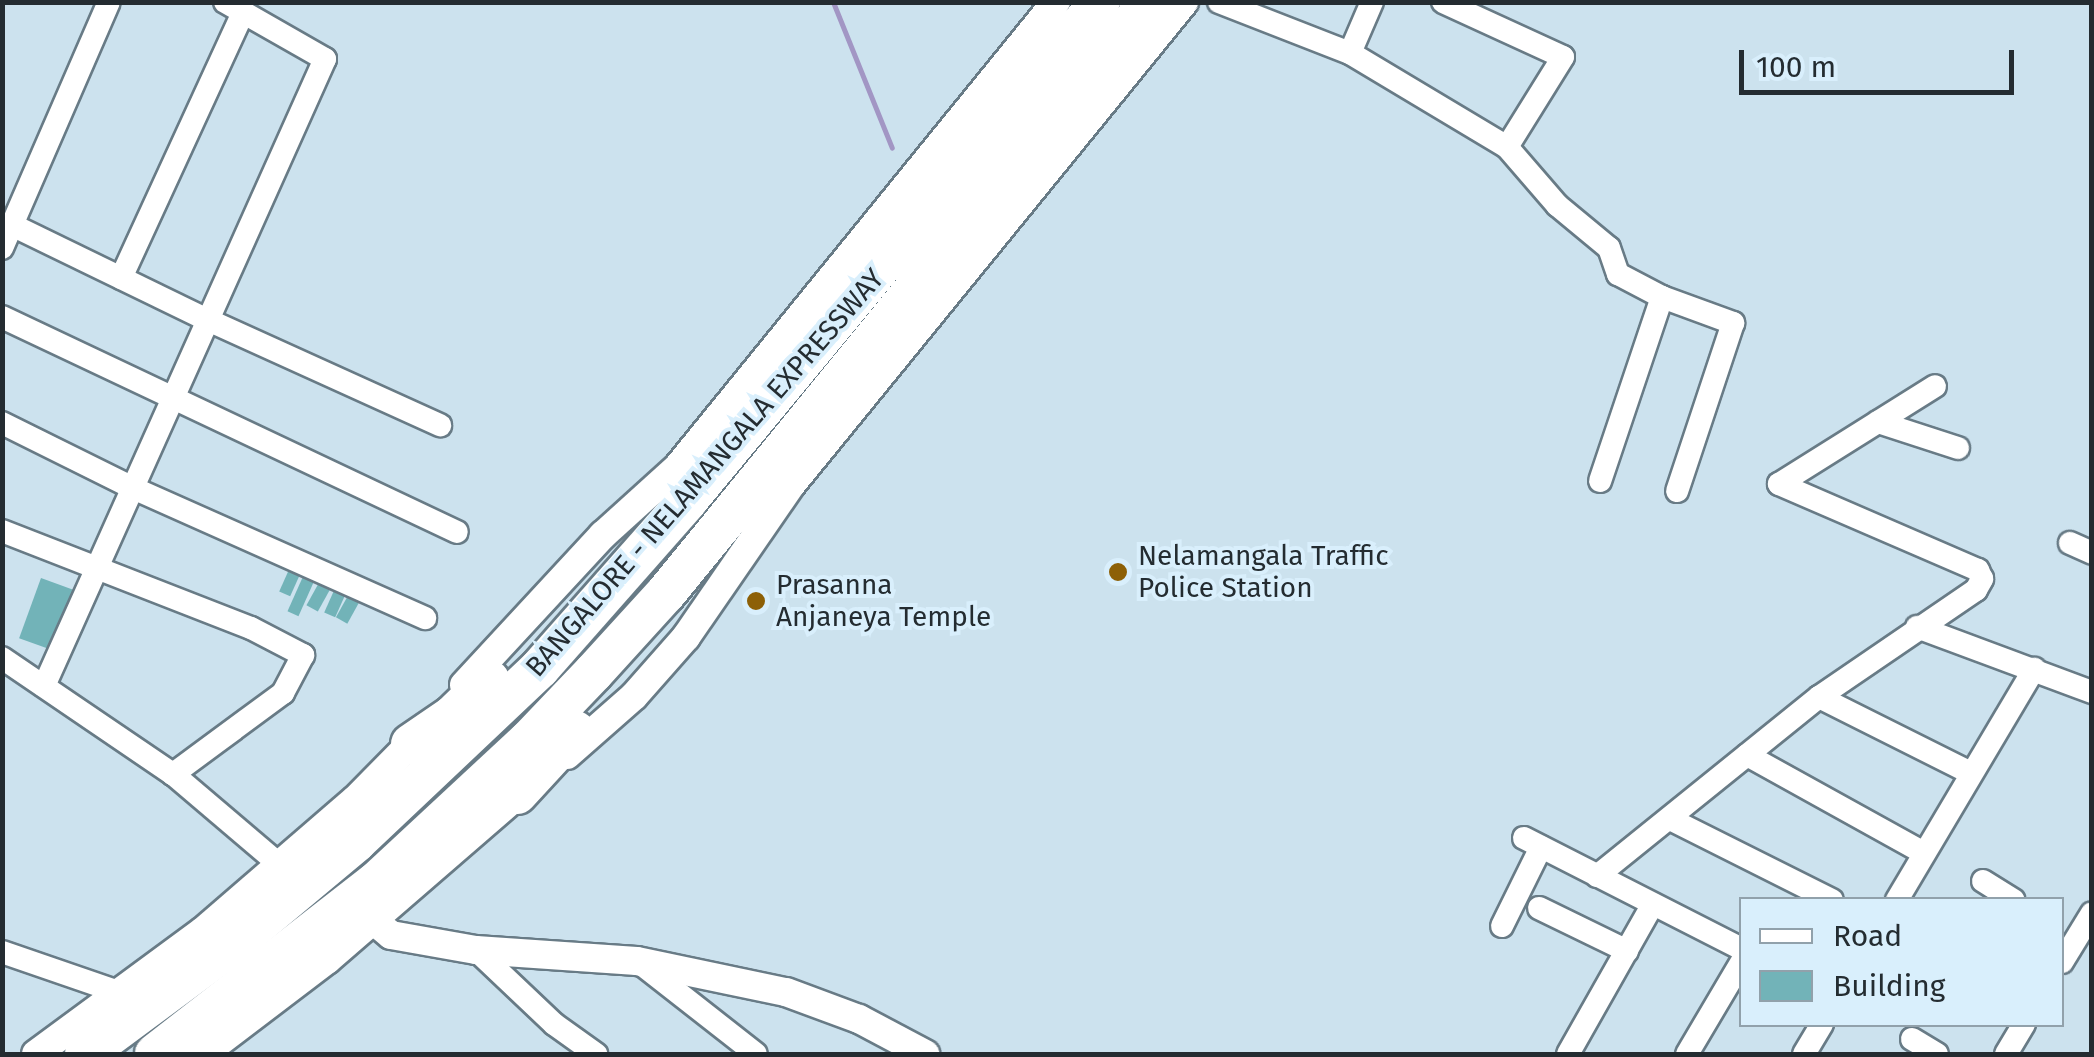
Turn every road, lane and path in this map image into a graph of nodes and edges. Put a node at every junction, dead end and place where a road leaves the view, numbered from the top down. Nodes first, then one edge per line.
1 (109, 2) edge
2 (1056, 2) edge
3 (1100, 2) edge
4 (1150, 2) edge
5 (1184, 2) edge
6 (1219, 2) edge
7 (1372, 2) edge
8 (1443, 2) edge
9 (234, 8) edge
10 (1350, 53) junction
11 (1507, 147) junction
12 (12, 225) junction
13 (2, 248) edge
14 (121, 278) junction
15 (1662, 297) junction
16 (2, 317) edge
17 (208, 320) junction
18 (1935, 386) dead end
19 (172, 400) junction
20 (1878, 422) junction
21 (2, 423) edge
22 (440, 426) dead end
23 (1958, 448) dead end
24 (776, 460) junction
25 (1600, 481) dead end
26 (132, 488) junction
27 (1677, 492) dead end
28 (687, 500) junction
29 (2, 531) edge
30 (457, 532) dead end
31 (100, 569) junction
32 (425, 618) dead end
33 (1917, 628) junction
34 (2, 658) edge
35 (2034, 669) junction
36 (44, 686) junction
37 (2092, 692) edge
38 (1819, 697) junction
39 (411, 744) junction
40 (1747, 755) junction
41 (1971, 773) junction
42 (173, 774) junction
43 (517, 794) junction
44 (1670, 819) junction
45 (1924, 853) junction
46 (281, 866) junction
47 (1597, 876) junction
48 (1983, 881) dead end
49 (1826, 897) edge
50 (1899, 897) edge
51 (2009, 897) edge
52 (1654, 904) junction
53 (1539, 908) dead end
54 (2092, 913) edge
55 (372, 920) junction
56 (1502, 926) dead end
57 (2069, 932) edge
58 (1739, 947) edge
59 (476, 950) junction
60 (2, 952) edge
61 (1626, 952) junction
62 (638, 961) junction
63 (1739, 967) edge
64 (120, 993) junction
65 (1820, 1027) edge
66 (1912, 1039) dead end
67 (36, 1054) edge
68 (84, 1054) edge
69 (156, 1054) edge
70 (203, 1054) edge
71 (596, 1054) edge
72 (756, 1054) edge
73 (926, 1054) edge
74 (1568, 1054) edge
75 (1686, 1054) edge
76 (1804, 1054) edge
77 (1936, 1054) edge

1 - 12 street
2 - 39 street
3 - 28 highway, BANGALORE - NELAMANGALA EXPRESSWAY
4 - 24 highway, BANGALORE - NELAMANGALA EXPRESSWAY
5 - 43 street
6 - 10 street
7 - 10 street
8 - 11 street
9 - 14 street
9 - 17 street
10 - 11 street
11 - 15 street
12 - 13 street
12 - 14 street
14 - 17 street
15 - 25 street
15 - 27 street
16 - 19 street
17 - 19 street
17 - 22 street
18 - 20 street
19 - 26 street
19 - 30 street
20 - 23 street
20 - 33 street
21 - 26 street
24 - 43 highway
24 - 69 highway, BANGALORE - NELAMANGALA EXPRESSWAY
26 - 31 street
26 - 32 street
28 - 39 highway
28 - 68 highway, BANGALORE - NELAMANGALA EXPRESSWAY
29 - 31 street
31 - 36 street
31 - 42 street
33 - 35 street
33 - 38 street
34 - 36 street
35 - 37 street
35 - 41 street
36 - 42 street
38 - 40 street
38 - 41 street
39 - 46 street
40 - 44 street
40 - 45 street
41 - 45 street
42 - 46 street
43 - 55 street
44 - 47 street
44 - 49 street
45 - 50 street
46 - 64 street
47 - 52 street
47 - 56 street
48 - 51 street
52 - 58 street
52 - 61 street
53 - 61 street
54 - 57 street
55 - 59 street
55 - 70 street
59 - 62 street
59 - 71 street
60 - 64 street
61 - 74 street
62 - 72 street
62 - 73 street
63 - 75 street
64 - 67 street
65 - 76 street
66 - 77 street

